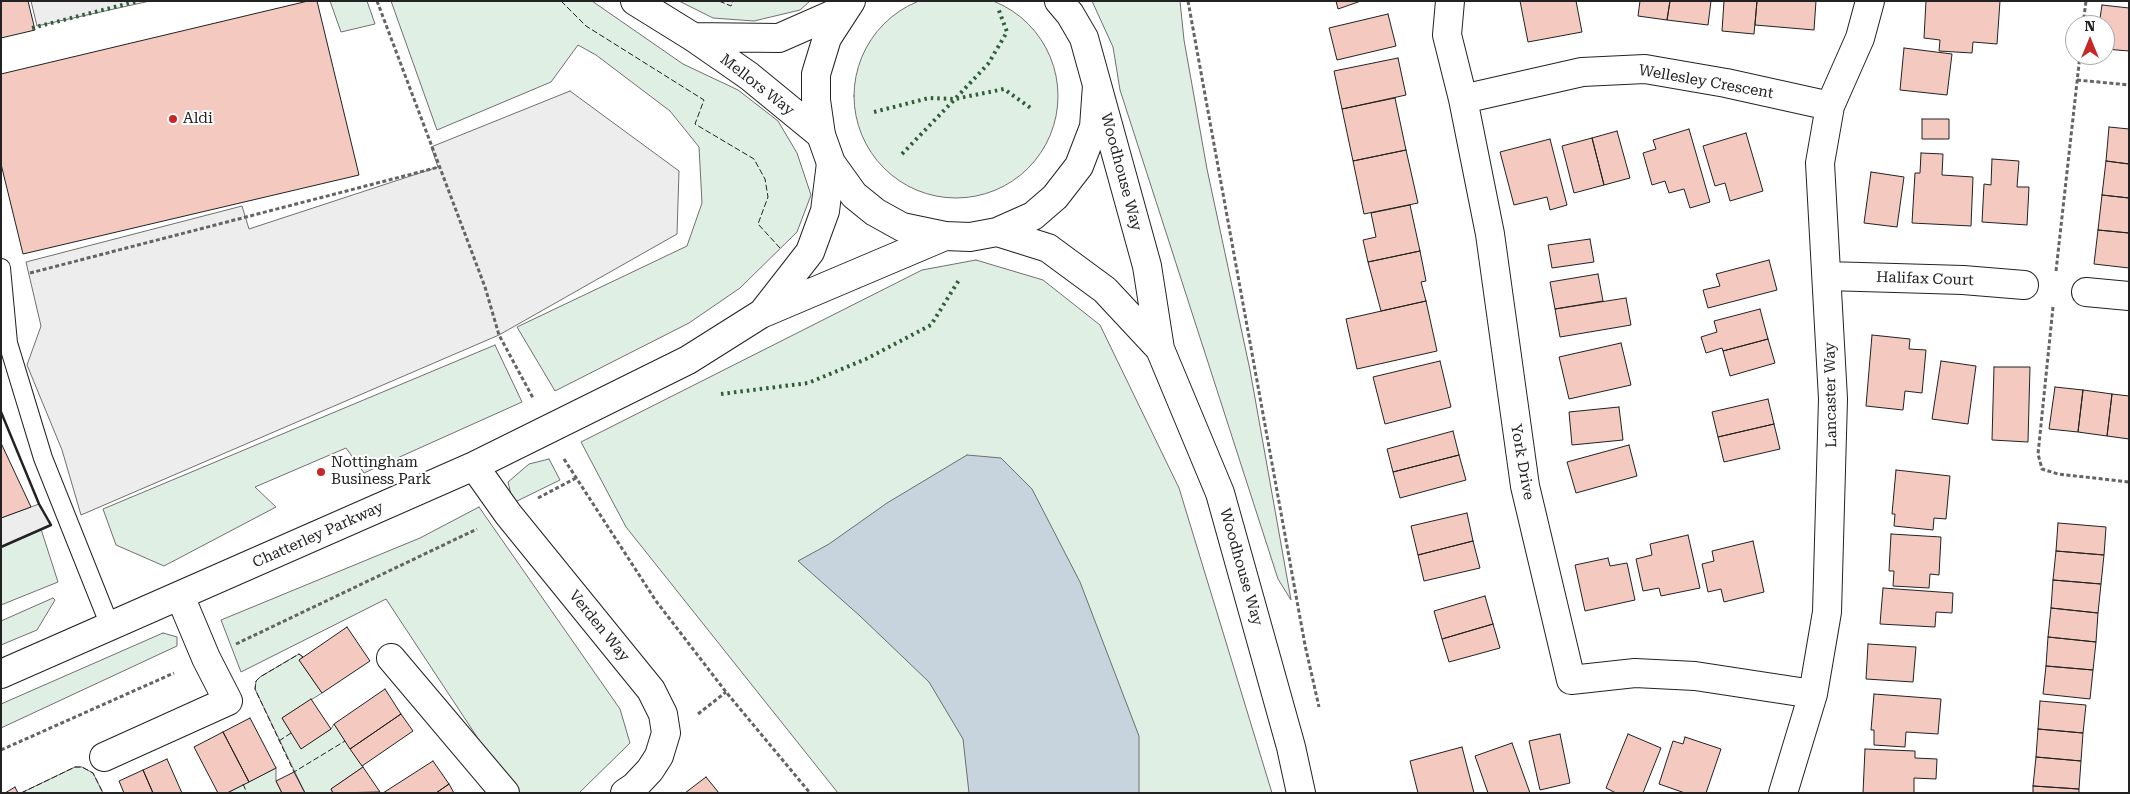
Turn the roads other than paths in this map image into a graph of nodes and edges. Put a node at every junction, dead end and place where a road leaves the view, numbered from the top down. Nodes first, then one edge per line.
1 (635, 1) edge
2 (1059, 1) edge
3 (1450, 1) edge
4 (1870, 1) edge
5 (848, 5) edge
6 (693, 37) junction
7 (1097, 85) junction
8 (1463, 99) junction
9 (1830, 106) junction
10 (821, 135) junction
11 (830, 163) junction
12 (997, 232) junction
13 (945, 236) junction
14 (2, 274) edge
15 (1827, 276) junction
16 (2024, 285) dead end
17 (2086, 292) dead end
18 (2129, 296) edge
19 (761, 314) junction
20 (1160, 349) junction
21 (474, 466) junction
22 (180, 596) junction
23 (110, 626) junction
24 (391, 658) dead end
25 (1, 674) edge
26 (1813, 694) junction
27 (104, 757) dead end
28 (505, 793) edge
29 (625, 793) edge
30 (1301, 793) edge
31 (1783, 793) edge

1 - 6 street, Mellors Way
2 - 7 street, Woodhouse Way
3 - 8 street, York Drive
4 - 9 street, Lancaster Way
5 - 6 street, Mellors Way
5 - 10 street
6 - 10 street, Mellors Way
7 - 12 street
7 - 20 street, Woodhouse Way
8 - 9 street, Wellesley Crescent
8 - 26 street, York Drive
9 - 15 street, Lancaster Way
10 - 11 street
11 - 13 street
11 - 19 street
12 - 13 street
12 - 20 street, Woodhouse Way
13 - 19 street
14 - 23 lane
15 - 16 street, Halifax Court
15 - 26 street, Lancaster Way
17 - 18 street
19 - 21 street, Chatterley Parkway
20 - 30 street, Woodhouse Way
21 - 22 street, Chatterley Parkway
21 - 29 street, Verden Way
22 - 23 street, Chatterley Parkway
22 - 27 street
23 - 25 street, Chatterley Parkway
24 - 28 street
26 - 31 street, Lancaster Way

